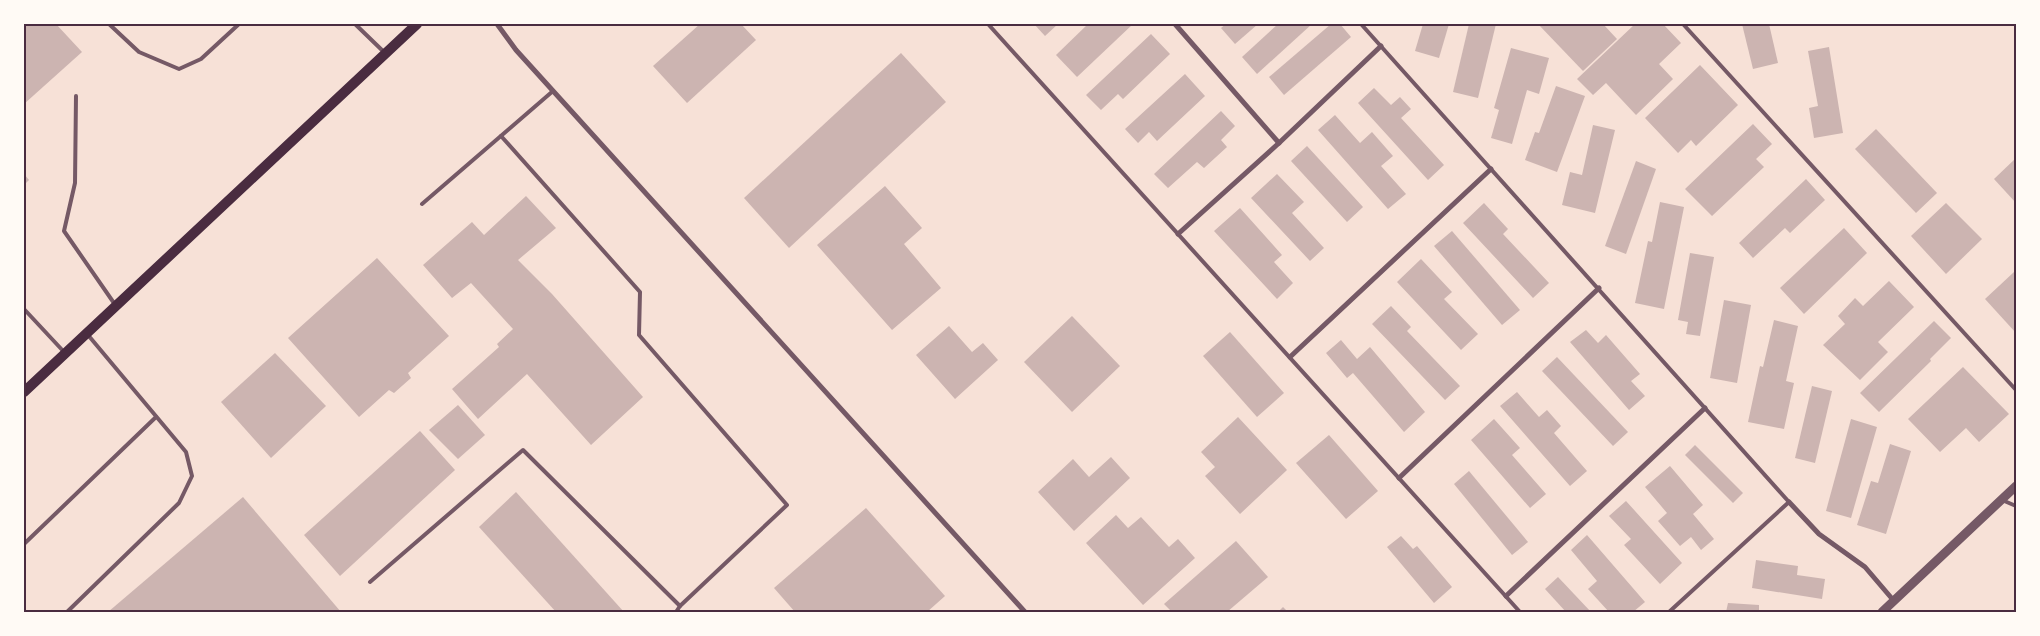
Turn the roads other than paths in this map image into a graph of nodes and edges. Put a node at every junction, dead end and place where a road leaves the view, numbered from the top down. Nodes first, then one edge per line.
1 (109, 24) edge
2 (239, 24) edge
3 (356, 24) edge
4 (417, 24) edge
5 (497, 24) edge
6 (988, 24) edge
7 (1175, 24) edge
8 (1361, 24) edge
9 (1683, 24) edge
10 (1381, 46) junction
11 (385, 53) junction
12 (552, 91) junction
13 (76, 96) dead end
14 (501, 136) junction
15 (1279, 142) junction
16 (1491, 169) junction
17 (422, 204) dead end
18 (1178, 234) junction
19 (1598, 288) junction
20 (116, 306) junction
21 (24, 309) edge
22 (86, 334) junction
23 (66, 353) junction
24 (1290, 357) junction
25 (2016, 390) edge
26 (24, 392) edge
27 (1705, 408) junction
28 (156, 417) junction
29 (1399, 478) junction
30 (2016, 486) edge
31 (2002, 500) junction
32 (1789, 502) junction
33 (2016, 506) edge
34 (24, 544) edge
35 (370, 582) dead end
36 (1506, 596) junction
37 (1894, 601) junction
38 (680, 606) junction
39 (67, 612) edge
40 (676, 612) edge
41 (1025, 612) edge
42 (1520, 612) edge
43 (1669, 612) edge
44 (1882, 612) edge

1 - 2 lane
3 - 11 lane
4 - 11 main road
5 - 12 street
6 - 18 lane
7 - 15 street
8 - 10 lane
9 - 25 lane
10 - 15 street
10 - 16 lane
11 - 20 main road
12 - 14 lane
12 - 41 street
13 - 20 lane
14 - 17 lane
14 - 38 lane
15 - 18 street
16 - 19 lane
16 - 24 street
18 - 24 lane
19 - 27 lane
19 - 29 street
20 - 22 main road
21 - 23 lane
22 - 23 main road
22 - 28 lane
23 - 26 main road
24 - 29 lane
27 - 32 lane
27 - 36 street
28 - 34 lane
28 - 39 lane
29 - 36 lane
30 - 31 street
31 - 33 lane
31 - 37 street
32 - 37 street
32 - 43 lane
35 - 38 lane
36 - 42 lane
37 - 44 street
38 - 40 lane

